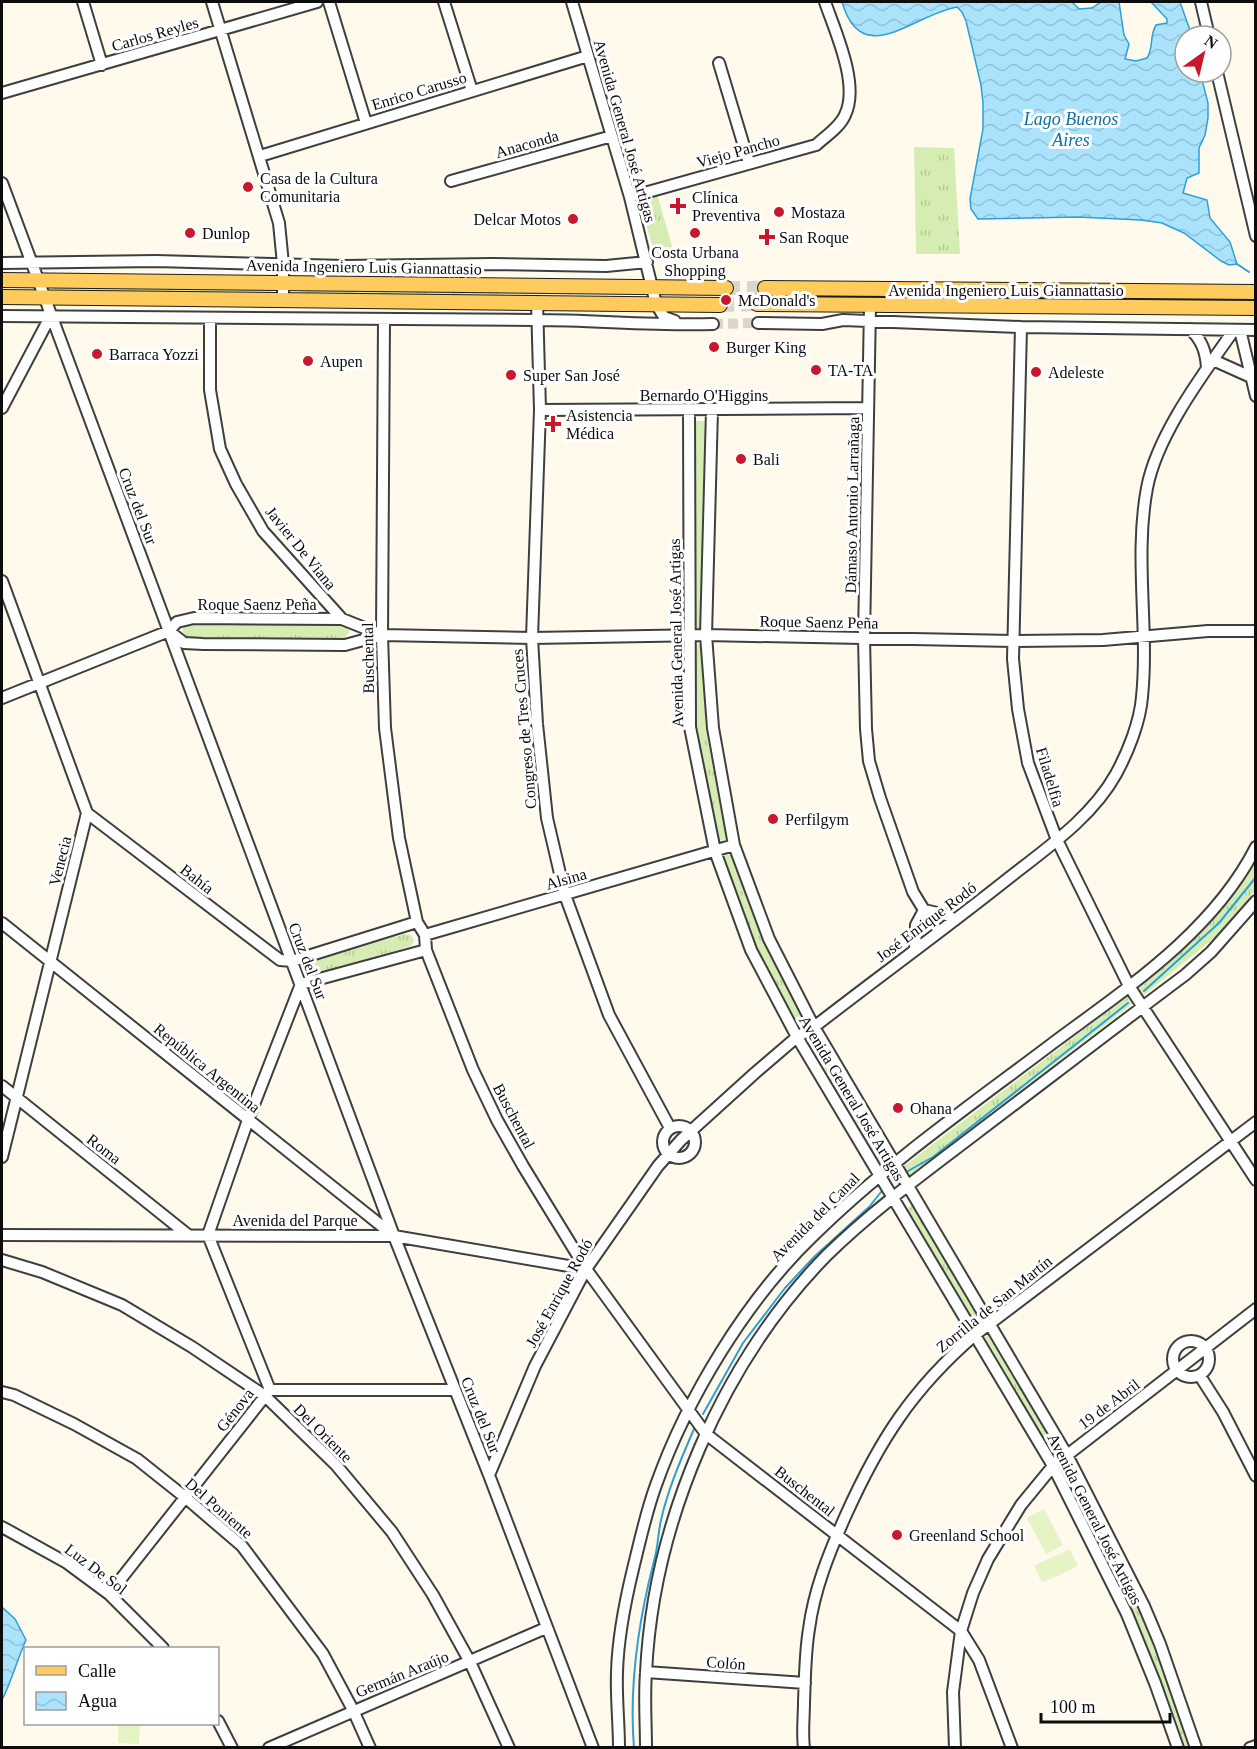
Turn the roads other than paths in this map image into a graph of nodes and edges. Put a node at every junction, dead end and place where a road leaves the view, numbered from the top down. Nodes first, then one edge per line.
1 (83, 2) edge
2 (212, 2) edge
3 (316, 2) edge
4 (330, 2) edge
5 (444, 2) edge
6 (572, 2) edge
7 (825, 2) edge
8 (1201, 2) edge
9 (1206, 24) edge
10 (221, 30) junction
11 (588, 56) junction
12 (719, 63) dead end
13 (102, 65) junction
14 (1220, 84) edge
15 (471, 91) junction
16 (2, 93) edge
17 (366, 123) junction
18 (612, 136) junction
19 (260, 156) junction
20 (749, 164) junction
21 (451, 182) dead end
22 (2, 183) edge
23 (630, 197) junction
24 (1256, 236) edge
25 (30, 261) junction
26 (647, 262) junction
27 (2, 263) edge
28 (283, 264) junction
29 (344, 266) junction
30 (2, 280) edge
31 (37, 281) junction
32 (283, 283) junction
33 (353, 284) junction
34 (653, 286) junction
35 (726, 288) tunnel mouth
36 (765, 288) tunnel mouth
37 (1256, 292) edge
38 (2, 297) edge
39 (44, 297) junction
40 (283, 299) junction
41 (537, 302) junction
42 (656, 304) junction
43 (757, 304) tunnel mouth
44 (720, 305) tunnel mouth
45 (870, 306) junction
46 (1256, 308) edge
47 (2, 316) edge
48 (50, 317) junction
49 (210, 319) junction
50 (384, 320) junction
51 (537, 320) junction
52 (870, 322) junction
53 (758, 323) tunnel mouth
54 (694, 324) junction
55 (713, 324) tunnel mouth
56 (1021, 327) junction
57 (1191, 329) junction
58 (1237, 330) junction
59 (1256, 330) edge
60 (1210, 364) junction
61 (1251, 376) junction
62 (1256, 396) edge
63 (2, 408) edge
64 (868, 408) junction
65 (540, 410) junction
66 (689, 410) junction
67 (712, 410) junction
68 (2, 581) edge
69 (342, 619) junction
70 (168, 631) junction
71 (1256, 631) edge
72 (382, 635) junction
73 (690, 635) junction
74 (706, 635) junction
75 (1143, 636) junction
76 (532, 638) junction
77 (864, 638) junction
78 (1013, 641) junction
79 (40, 683) junction
80 (2, 698) edge
81 (87, 813) junction
82 (1057, 840) junction
83 (734, 845) junction
84 (1256, 847) edge
85 (715, 851) junction
86 (565, 895) junction
87 (1256, 901) edge
88 (924, 910) junction
89 (955, 920) junction
90 (417, 922) junction
91 (2, 923) edge
92 (425, 935) junction
93 (915, 949) junction
94 (426, 950) junction
95 (292, 961) junction
96 (51, 963) junction
97 (301, 984) junction
98 (1129, 986) junction
99 (1143, 1007) junction
100 (814, 1027) junction
101 (797, 1037) junction
102 (2, 1086) edge
103 (16, 1098) junction
104 (248, 1120) junction
105 (1256, 1122) edge
106 (670, 1128) junction
107 (692, 1131) junction
108 (1230, 1142) junction
109 (669, 1154) junction
110 (2, 1156) edge
111 (894, 1164) junction
112 (879, 1175) junction
113 (1256, 1180) edge
114 (907, 1186) junction
115 (893, 1197) junction
116 (188, 1234) junction
117 (2, 1235) edge
118 (208, 1235) junction
119 (394, 1236) junction
120 (2, 1260) edge
121 (586, 1269) junction
122 (1256, 1309) edge
123 (990, 1323) junction
124 (976, 1334) junction
125 (1206, 1348) junction
126 (1177, 1371) junction
127 (1200, 1376) junction
128 (454, 1390) junction
129 (2, 1392) edge
130 (267, 1393) junction
131 (689, 1409) junction
132 (706, 1434) junction
133 (1067, 1455) junction
134 (1053, 1466) junction
135 (489, 1475) junction
136 (1256, 1476) edge
137 (186, 1498) junction
138 (2, 1527) edge
139 (837, 1535) junction
140 (109, 1594) junction
141 (546, 1628) junction
142 (961, 1631) junction
143 (162, 1647) edge
144 (470, 1662) junction
145 (646, 1672) junction
146 (805, 1683) junction
147 (353, 1710) junction
148 (219, 1723) edge
149 (1256, 1746) edge
150 (232, 1748) edge
151 (269, 1748) edge
152 (370, 1748) edge
153 (509, 1748) edge
154 (593, 1748) edge
155 (620, 1748) edge
156 (646, 1748) edge
157 (804, 1748) edge
158 (955, 1748) edge
159 (1012, 1748) edge
160 (1178, 1748) edge
161 (1196, 1748) edge
162 (1250, 1748) edge

1 - 13 street
2 - 10 street
3 - 10 street, Carlos Reyles
4 - 17 street
5 - 15 street
6 - 11 street, Avenida General José Artigas
7 - 20 street, Viejo Pancho
8 - 9 street
10 - 13 street, Carlos Reyles
10 - 19 street
11 - 15 street, Enrico Carusso
11 - 18 street, Avenida General José Artigas
12 - 20 street
13 - 16 street, Carlos Reyles
14 - 24 street
15 - 17 street, Enrico Carusso
17 - 19 street, Enrico Carusso
18 - 21 street, Anaconda
18 - 23 street, Avenida General José Artigas
19 - 28 street
20 - 23 street, Viejo Pancho
22 - 25 street, Cruz del Sur
23 - 26 street, Avenida General José Artigas
25 - 27 street, Avenida Ingeniero Luis Giannattasio
25 - 28 street, Avenida Ingeniero Luis Giannattasio
25 - 31 street, Cruz del Sur
26 - 29 street, Avenida Ingeniero Luis Giannattasio
26 - 34 street, Avenida General José Artigas
28 - 29 street, Avenida Ingeniero Luis Giannattasio
28 - 32 street
29 - 33 street
30 - 31 main road, Avenida Ingeniero Luis Giannattasio
31 - 32 main road, Avenida Ingeniero Luis Giannattasio
31 - 39 street, Cruz del Sur
32 - 33 main road, Avenida Ingeniero Luis Giannattasio
32 - 40 street
33 - 34 main road, Avenida Ingeniero Luis Giannattasio
34 - 35 main road, Avenida Ingeniero Luis Giannattasio
34 - 42 street, Avenida General José Artigas
36 - 37 main road, Avenida Ingeniero Luis Giannattasio
38 - 39 main road, Avenida Ingeniero Luis Giannattasio
39 - 40 main road, Avenida Ingeniero Luis Giannattasio
39 - 48 street, Cruz del Sur
40 - 41 main road, Avenida Ingeniero Luis Giannattasio
41 - 42 main road, Avenida Ingeniero Luis Giannattasio
41 - 51 street, Congreso de Tres Cruces
42 - 44 main road, Avenida Ingeniero Luis Giannattasio
42 - 54 street
43 - 45 main road, Avenida Ingeniero Luis Giannattasio
45 - 46 main road, Avenida Ingeniero Luis Giannattasio
45 - 52 street, Dámaso Antonio Larrañaga
47 - 48 street
48 - 49 street
48 - 63 street
48 - 70 street, Cruz del Sur
49 - 50 street
49 - 69 street, Javier De Viana
50 - 51 street
50 - 72 street, Buschental
51 - 54 street
51 - 65 street, Congreso de Tres Cruces
52 - 53 street, Avenida Ingeniero Luis Giannattasio
52 - 56 street, Avenida Ingeniero Luis Giannattasio
52 - 64 street, Dámaso Antonio Larrañaga
54 - 55 street
56 - 57 street, Avenida Ingeniero Luis Giannattasio
56 - 78 street, Filadelfia
57 - 58 street, Avenida Ingeniero Luis Giannattasio
57 - 60 street
58 - 59 street, Avenida Ingeniero Luis Giannattasio
58 - 60 street, José Enrique Rodó
58 - 61 street
60 - 61 street
60 - 75 street, José Enrique Rodó
61 - 62 street
64 - 67 street, Bernardo O'Higgins
64 - 77 street, Dámaso Antonio Larrañaga
65 - 66 street, Bernardo O'Higgins
65 - 76 street, Congreso de Tres Cruces
66 - 67 street, Bernardo O'Higgins
66 - 73 street, Avenida General José Artigas
67 - 74 street, Avenida General José Artigas
68 - 79 street
69 - 70 street, Roque Saenz Peña
69 - 72 street, Roque Saenz Peña
70 - 72 street, Roque Saenz Peña
70 - 79 street, Roque Saenz Peña
70 - 95 street, Cruz del Sur
71 - 75 street, Roque Saenz Peña
72 - 76 street, Roque Saenz Peña
72 - 90 street, Buschental
73 - 74 street, Roque Saenz Peña
73 - 76 street, Roque Saenz Peña
73 - 85 street, Avenida General José Artigas
74 - 77 street, Roque Saenz Peña
74 - 83 street, Avenida General José Artigas
75 - 78 street, Roque Saenz Peña
75 - 82 street, José Enrique Rodó
76 - 86 street, Congreso de Tres Cruces
77 - 78 street, Roque Saenz Peña
77 - 88 street, Dámaso Antonio Larrañaga
78 - 82 street, Filadelfia
79 - 80 street, Roque Saenz Peña
79 - 81 street
81 - 95 street, Bahía
81 - 96 street, Venecia
82 - 89 street, José Enrique Rodó
82 - 98 street, Filadelfia
83 - 85 street, Alsina
83 - 100 street, Avenida General José Artigas
84 - 98 street, Avenida del Canal
85 - 86 street, Alsina
85 - 101 street, Avenida General José Artigas
86 - 92 street, Alsina
86 - 106 street, Congreso de Tres Cruces
87 - 99 street
88 - 89 street
88 - 93 street
89 - 93 street, José Enrique Rodó
90 - 92 street, Buschental
90 - 95 street
91 - 96 street, República Argentina
92 - 94 street, Buschental
93 - 100 street, José Enrique Rodó
94 - 97 street
94 - 121 street, Buschental
95 - 97 street, Cruz del Sur
96 - 103 street, Venecia
96 - 104 street, República Argentina
97 - 104 street
97 - 119 street, Cruz del Sur
98 - 99 street, Filadelfia
98 - 111 street, Avenida del Canal
99 - 108 street, Filadelfia
99 - 114 street
100 - 101 street, José Enrique Rodó
100 - 111 street, Avenida General José Artigas
101 - 107 street, José Enrique Rodó
101 - 112 street, Avenida General José Artigas
102 - 103 street, Roma
103 - 110 street, Venecia
103 - 116 street, Roma
104 - 118 street
104 - 119 street, República Argentina
105 - 108 street, Zorrilla de San Martín
106 - 107 street
106 - 109 street
107 - 109 street, José Enrique Rodó
108 - 113 street, Filadelfia
108 - 123 street, Zorrilla de San Martín
109 - 121 street, José Enrique Rodó
111 - 112 street, Avenida del Canal
111 - 114 street, Avenida General José Artigas
112 - 115 street, Avenida General José Artigas
112 - 131 street, Avenida del Canal
114 - 115 street
114 - 123 street, Avenida General José Artigas
115 - 124 street, Avenida General José Artigas
115 - 132 street
116 - 117 street, Avenida del Parque
116 - 118 street, Avenida del Parque
118 - 119 street, Avenida del Parque
118 - 130 street
119 - 121 street, Avenida del Parque
119 - 128 street, Cruz del Sur
120 - 130 street, Del Oriente
121 - 131 street, Buschental
121 - 135 street, José Enrique Rodó
122 - 125 street, 19 de Abril
123 - 124 street, Zorrilla de San Martín
123 - 133 street, Avenida General José Artigas
124 - 134 street, Avenida General José Artigas
124 - 139 street, Zorrilla de San Martín
125 - 126 street, 19 de Abril
125 - 126 street
125 - 127 street
126 - 127 street
126 - 133 street, 19 de Abril
127 - 136 street
128 - 130 street, Génova
128 - 135 street, Cruz del Sur
129 - 137 street, Del Poniente
130 - 137 street, Génova
130 - 144 street, Del Oriente
131 - 132 street, Buschental
131 - 155 street, Avenida del Canal
132 - 139 street, Buschental
132 - 145 street
133 - 134 street, 19 de Abril
133 - 161 street, Avenida General José Artigas
134 - 142 street, 19 de Abril
134 - 160 street, Avenida General José Artigas
135 - 141 street, Cruz del Sur
137 - 140 street, Génova
137 - 147 street, Del Poniente
138 - 140 street, Luz De Sol
139 - 142 street, Buschental
139 - 146 street, Zorrilla de San Martín
140 - 143 street, Luz De Sol
141 - 144 street, Germán Araújo
141 - 154 street, Cruz del Sur
142 - 158 street, 19 de Abril
142 - 159 street, Buschental
144 - 147 street, Germán Araújo
144 - 153 street, Del Oriente
145 - 146 street, Colón
145 - 156 street
146 - 157 street, Zorrilla de San Martín
147 - 151 street, Germán Araújo
147 - 152 street, Del Poniente
148 - 150 street
149 - 162 street

